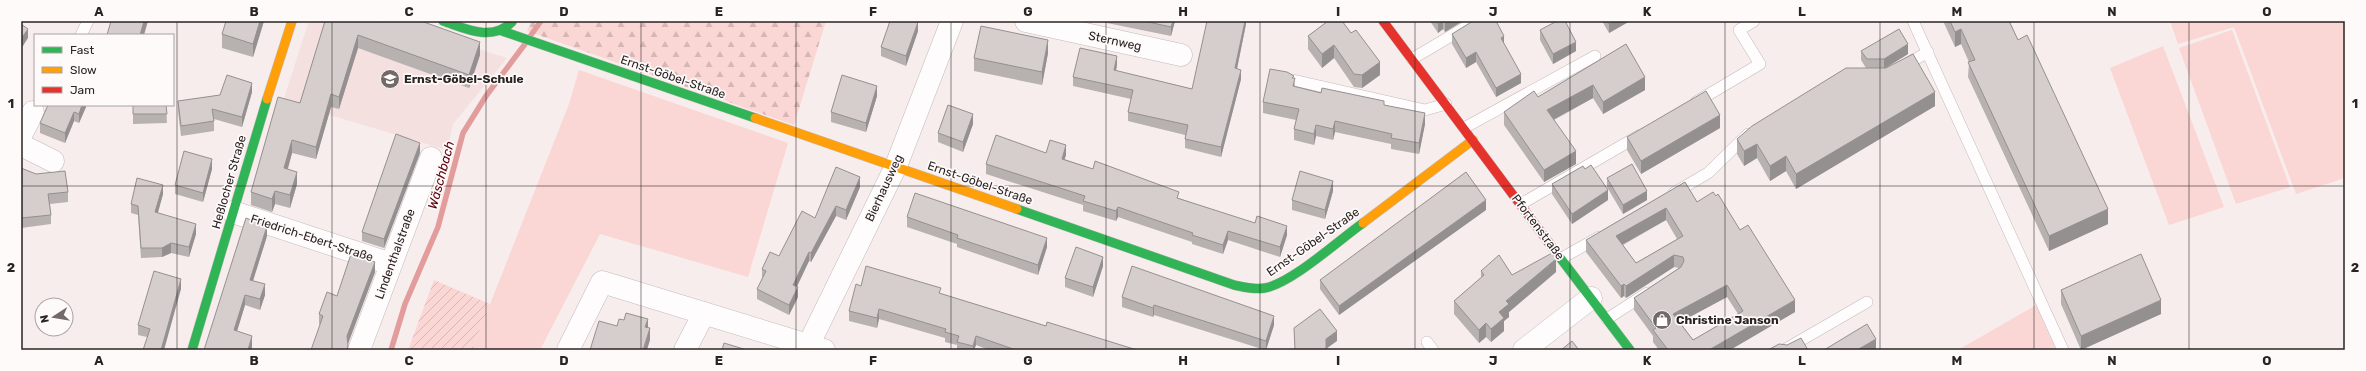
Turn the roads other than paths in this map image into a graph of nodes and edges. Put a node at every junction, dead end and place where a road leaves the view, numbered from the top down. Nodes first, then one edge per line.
1 (88, 21) edge
2 (292, 21) edge
3 (443, 21) edge
4 (513, 21) edge
5 (952, 21) edge
6 (1026, 21) edge
7 (1383, 21) edge
8 (1476, 21) edge
9 (1754, 21) edge
10 (1913, 21) edge
11 (502, 31) junction
12 (82, 34) edge
13 (1928, 52) junction
14 (1181, 55) dead end
15 (1595, 56) dead end
16 (1412, 60) junction
17 (1892, 73) edge
18 (1293, 80) edge
19 (1446, 104) junction
20 (1685, 108) edge
21 (33, 112) dead end
22 (1464, 128) junction
23 (1651, 128) edge
24 (1758, 128) edge
25 (21, 135) edge
26 (1473, 140) junction
27 (21, 146) edge
28 (431, 158) dead end
29 (53, 160) dead end
30 (896, 166) junction
31 (1662, 200) edge
32 (1521, 204) junction
33 (233, 212) junction
34 (1608, 231) edge
35 (1562, 258) junction
36 (391, 264) junction
37 (1658, 286) edge
38 (1591, 298) junction
39 (1867, 302) dead end
40 (704, 313) junction
41 (1607, 319) junction
42 (813, 348) edge
43 (192, 350) edge
44 (359, 350) edge
45 (568, 350) edge
46 (685, 350) edge
47 (1524, 350) edge
48 (1630, 350) edge
49 (1784, 350) edge
50 (2063, 350) edge

1 - 12 lane
2 - 33 street, Heßlocher Straße
3 - 11 street
4 - 11 street
5 - 30 street, Bierhausweg
6 - 14 street, Sternweg
7 - 16 street, Pfortenstraße
8 - 16 lane
9 - 20 lane
10 - 13 lane
11 - 30 street, Ernst-Göbel-Straße
13 - 17 lane
13 - 50 lane
15 - 22 lane
16 - 19 street, Pfortenstraße
18 - 19 lane
19 - 22 street, Pfortenstraße
21 - 25 street
22 - 26 street, Pfortenstraße
23 - 32 lane
24 - 31 lane
26 - 30 street, Ernst-Göbel-Straße
26 - 32 street, Pfortenstraße
27 - 29 street
28 - 36 street, Lindenthalstraße
30 - 42 street, Bierhausweg
32 - 35 street, Pfortenstraße
33 - 36 street, Friedrich-Ebert-Straße
33 - 43 street, Heßlocher Straße
34 - 35 lane
35 - 38 street, Pfortenstraße
36 - 44 street, Lindenthalstraße
37 - 41 lane
38 - 41 street, Pfortenstraße
38 - 47 street
39 - 49 lane
40 - 42 street
40 - 45 street
40 - 46 street
41 - 48 street, Pfortenstraße

